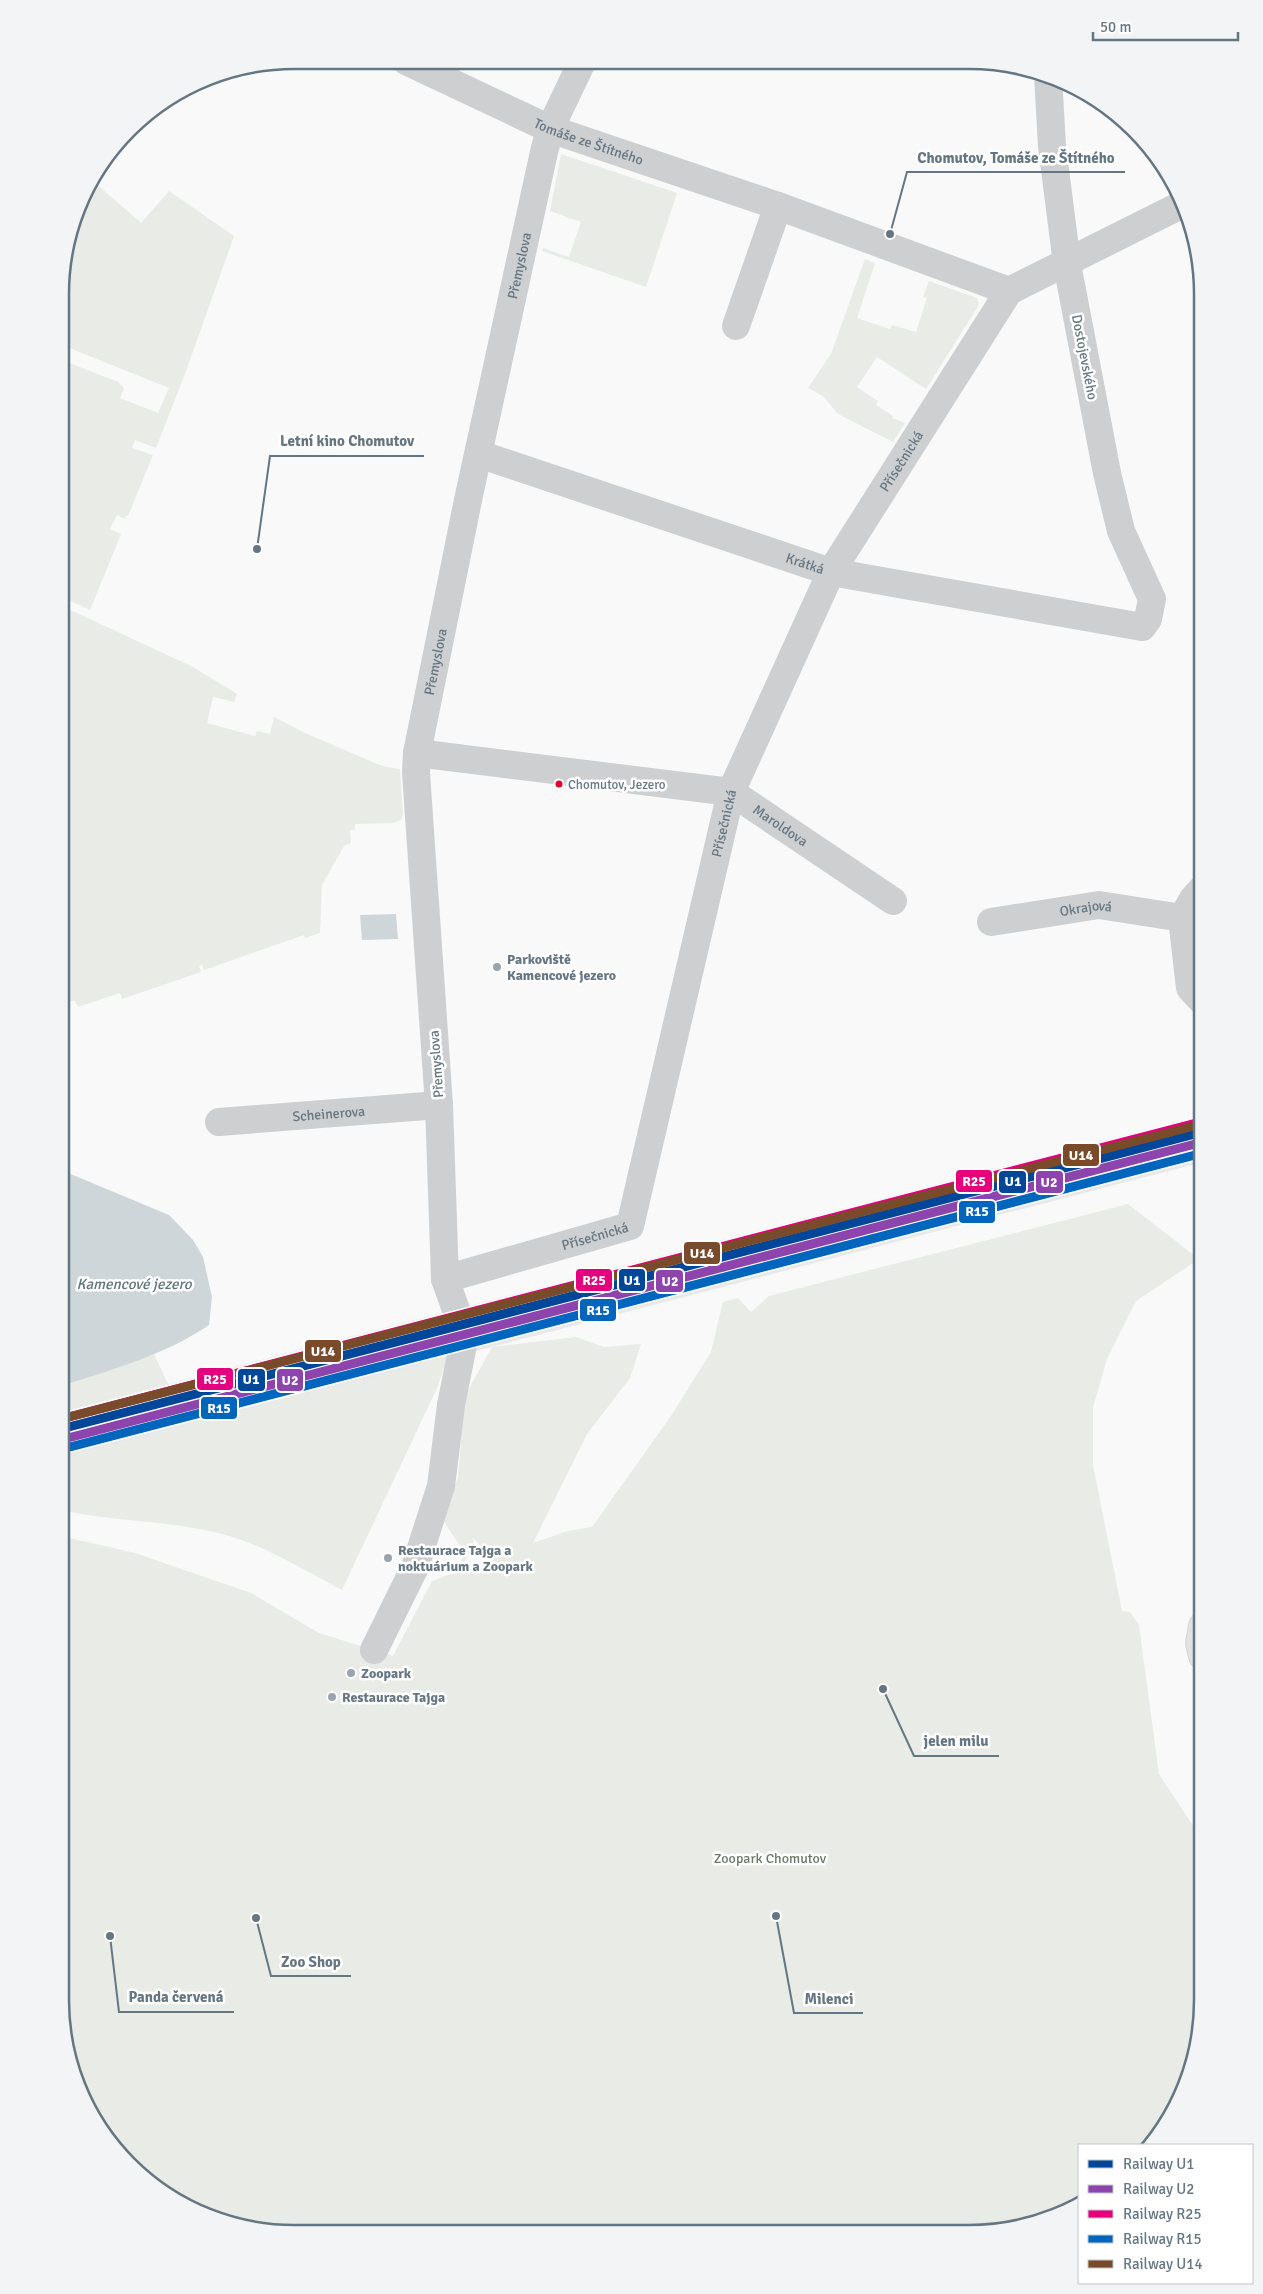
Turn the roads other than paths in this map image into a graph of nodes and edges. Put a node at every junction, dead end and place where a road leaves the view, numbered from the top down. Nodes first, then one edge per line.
1 (423, 69) edge
2 (579, 69) edge
3 (1048, 83) edge
4 (550, 129) junction
5 (778, 206) junction
6 (1177, 207) edge
7 (1067, 264) junction
8 (1009, 291) junction
9 (736, 326) dead end
10 (479, 454) junction
11 (831, 572) junction
12 (1142, 627) joint
13 (417, 753) junction
14 (731, 792) junction
15 (1194, 898) edge
16 (894, 901) dead end
17 (1182, 918) junction
18 (991, 922) dead end
19 (1194, 992) edge
20 (439, 1105) junction
21 (219, 1122) dead end
22 (446, 1279) junction
23 (374, 1650) dead end

1 - 4 street, Tomáše ze Štítného
2 - 4 street, Přemyslova
3 - 7 street, Dostojevského
4 - 5 street, Tomáše ze Štítného
4 - 10 street, Přemyslova
5 - 8 street, Tomáše ze Štítného
5 - 9 street
6 - 7 street
7 - 8 street
7 - 12 street, Dostojevského
8 - 11 street, Přísečnická
10 - 11 street, Krátká
10 - 13 street, Přemyslova
11 - 12 street, Krátká
11 - 14 street, Přísečnická
13 - 14 street, Maroldova
13 - 20 street, Přemyslova
14 - 16 street, Maroldova
14 - 22 street, Přísečnická
15 - 17 street
17 - 18 street, Okrajová
17 - 19 street
20 - 21 street, Scheinerova
20 - 22 street, Přemyslova
22 - 23 street, Přemyslova

